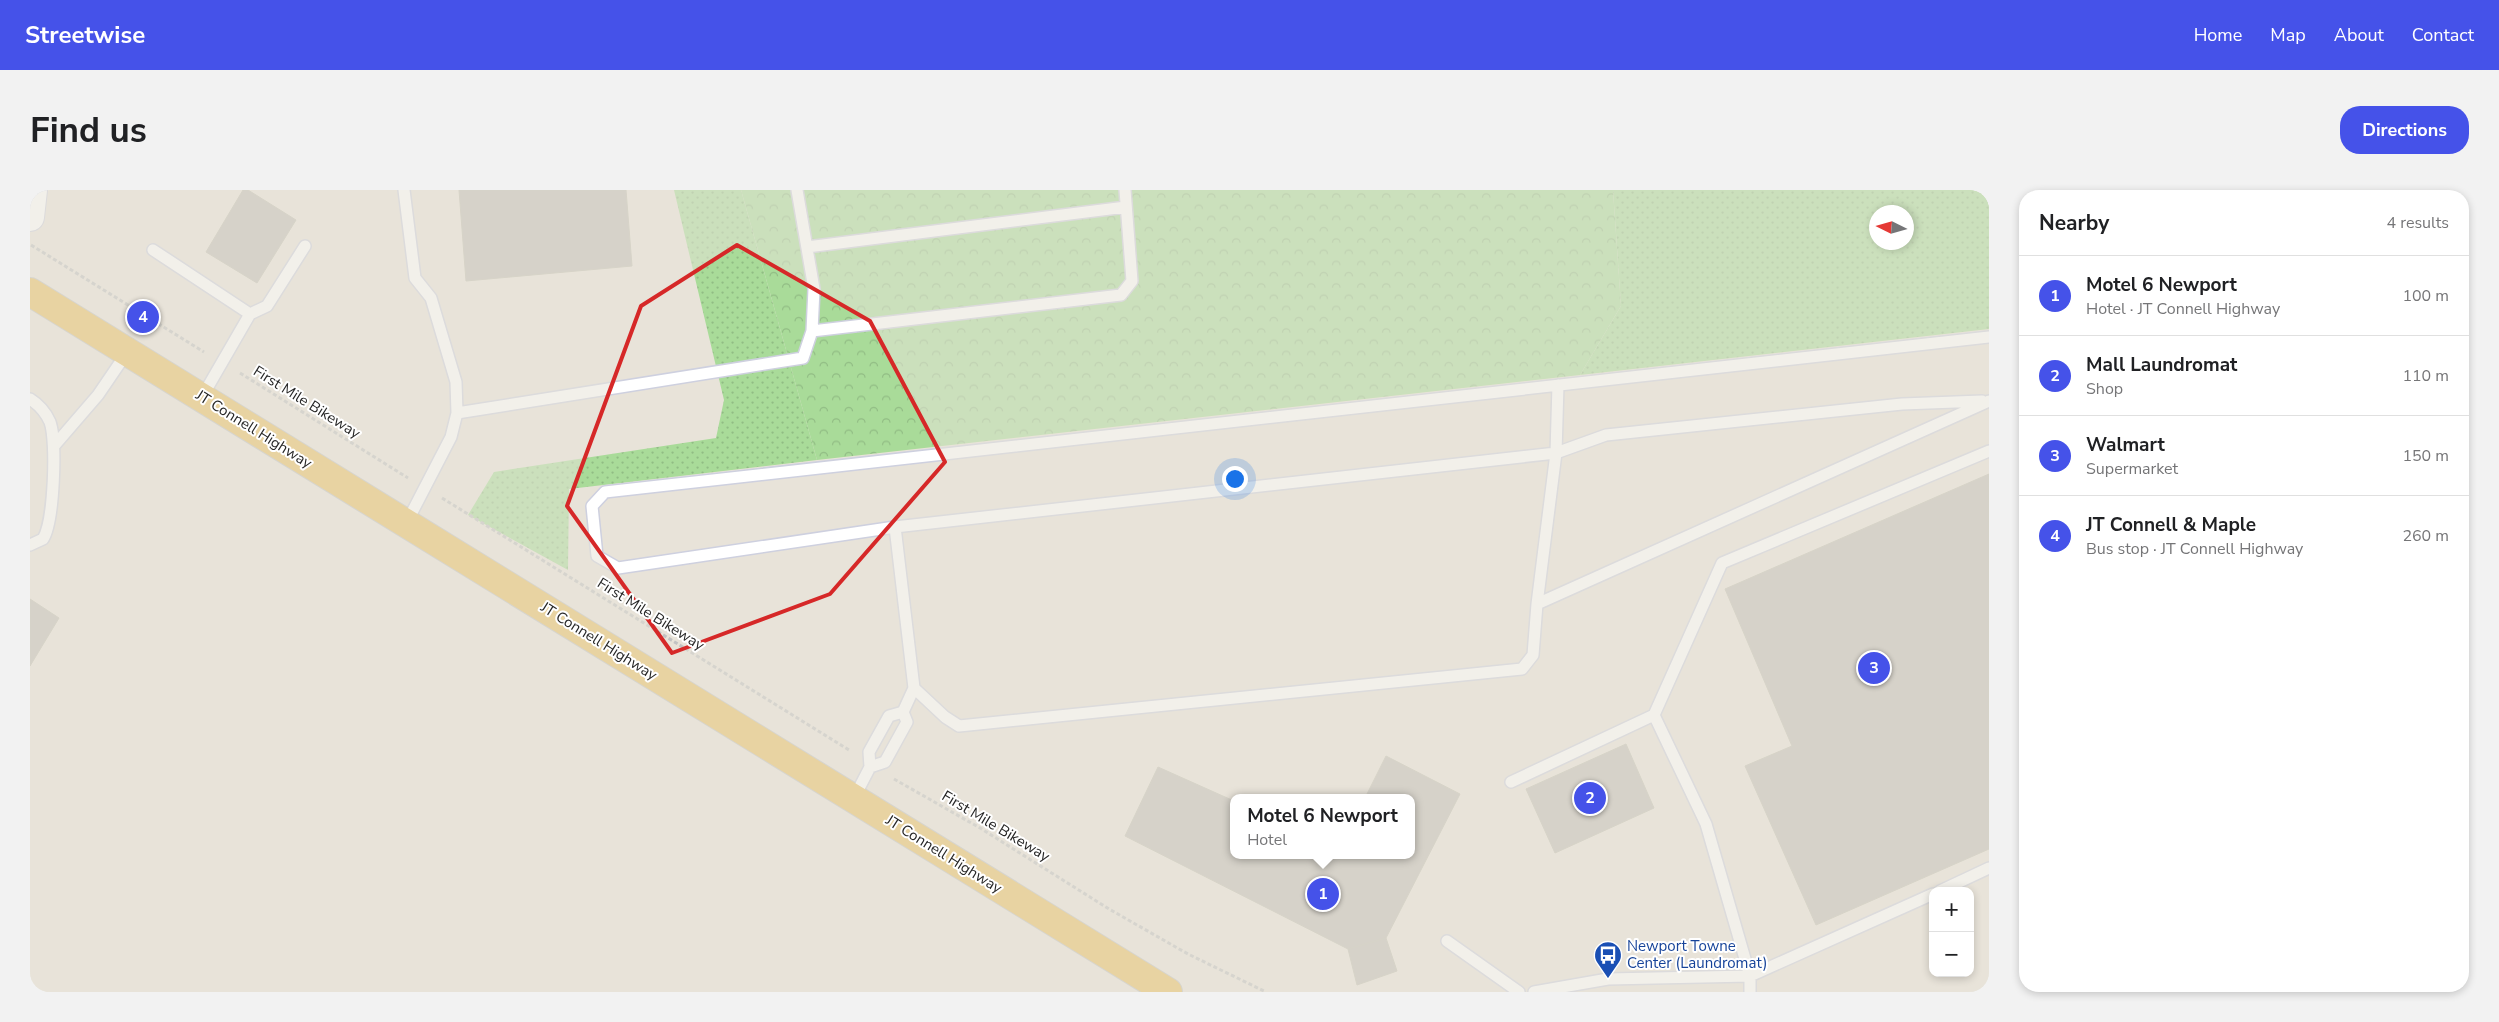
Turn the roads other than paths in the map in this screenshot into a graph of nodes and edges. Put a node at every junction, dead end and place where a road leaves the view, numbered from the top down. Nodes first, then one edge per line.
1 (33, 190) edge
2 (404, 190) edge
3 (797, 190) edge
4 (1125, 190) edge
5 (1126, 207) junction
6 (30, 217) edge
7 (305, 246) dead end
8 (807, 247) junction
9 (153, 250) dead end
10 (30, 292) edge
11 (250, 314) junction
12 (812, 331) junction
13 (1989, 337) edge
14 (128, 351) junction
15 (1558, 385) junction
16 (202, 397) junction
17 (30, 399) edge
18 (1989, 401) edge
19 (457, 413) junction
20 (54, 446) junction
21 (1989, 451) edge
22 (1556, 453) junction
23 (407, 522) junction
24 (895, 527) junction
25 (30, 545) edge
26 (1537, 604) junction
27 (914, 688) junction
28 (903, 712) junction
29 (1654, 715) junction
30 (871, 765) junction
31 (1511, 782) dead end
32 (854, 798) junction
33 (1989, 868) edge
34 (1949, 887) edge
35 (1929, 896) edge
36 (1447, 941) dead end
37 (1750, 976) junction
38 (1168, 992) edge
39 (1519, 992) edge
40 (1534, 992) edge
41 (1750, 992) edge

1 - 6 street
2 - 19 lane
3 - 8 lane
4 - 5 lane
5 - 8 lane
5 - 12 lane
7 - 11 lane
8 - 12 lane
9 - 11 lane
10 - 14 highway, JT Connell Highway
11 - 16 lane
12 - 19 lane
13 - 15 lane
14 - 16 highway, JT Connell Highway
14 - 20 lane
15 - 22 lane
15 - 24 lane
16 - 23 highway, JT Connell Highway
17 - 20 lane
18 - 22 lane
18 - 26 lane
19 - 23 lane
20 - 25 lane
21 - 29 lane
22 - 24 lane
22 - 26 lane
23 - 32 highway, JT Connell Highway
24 - 27 lane
26 - 27 lane
27 - 28 lane
28 - 30 lane
28 - 30 lane
29 - 31 lane
29 - 37 lane
30 - 32 lane
32 - 38 highway, JT Connell Highway
33 - 34 lane
35 - 37 lane
36 - 39 lane
37 - 40 lane
37 - 41 lane

